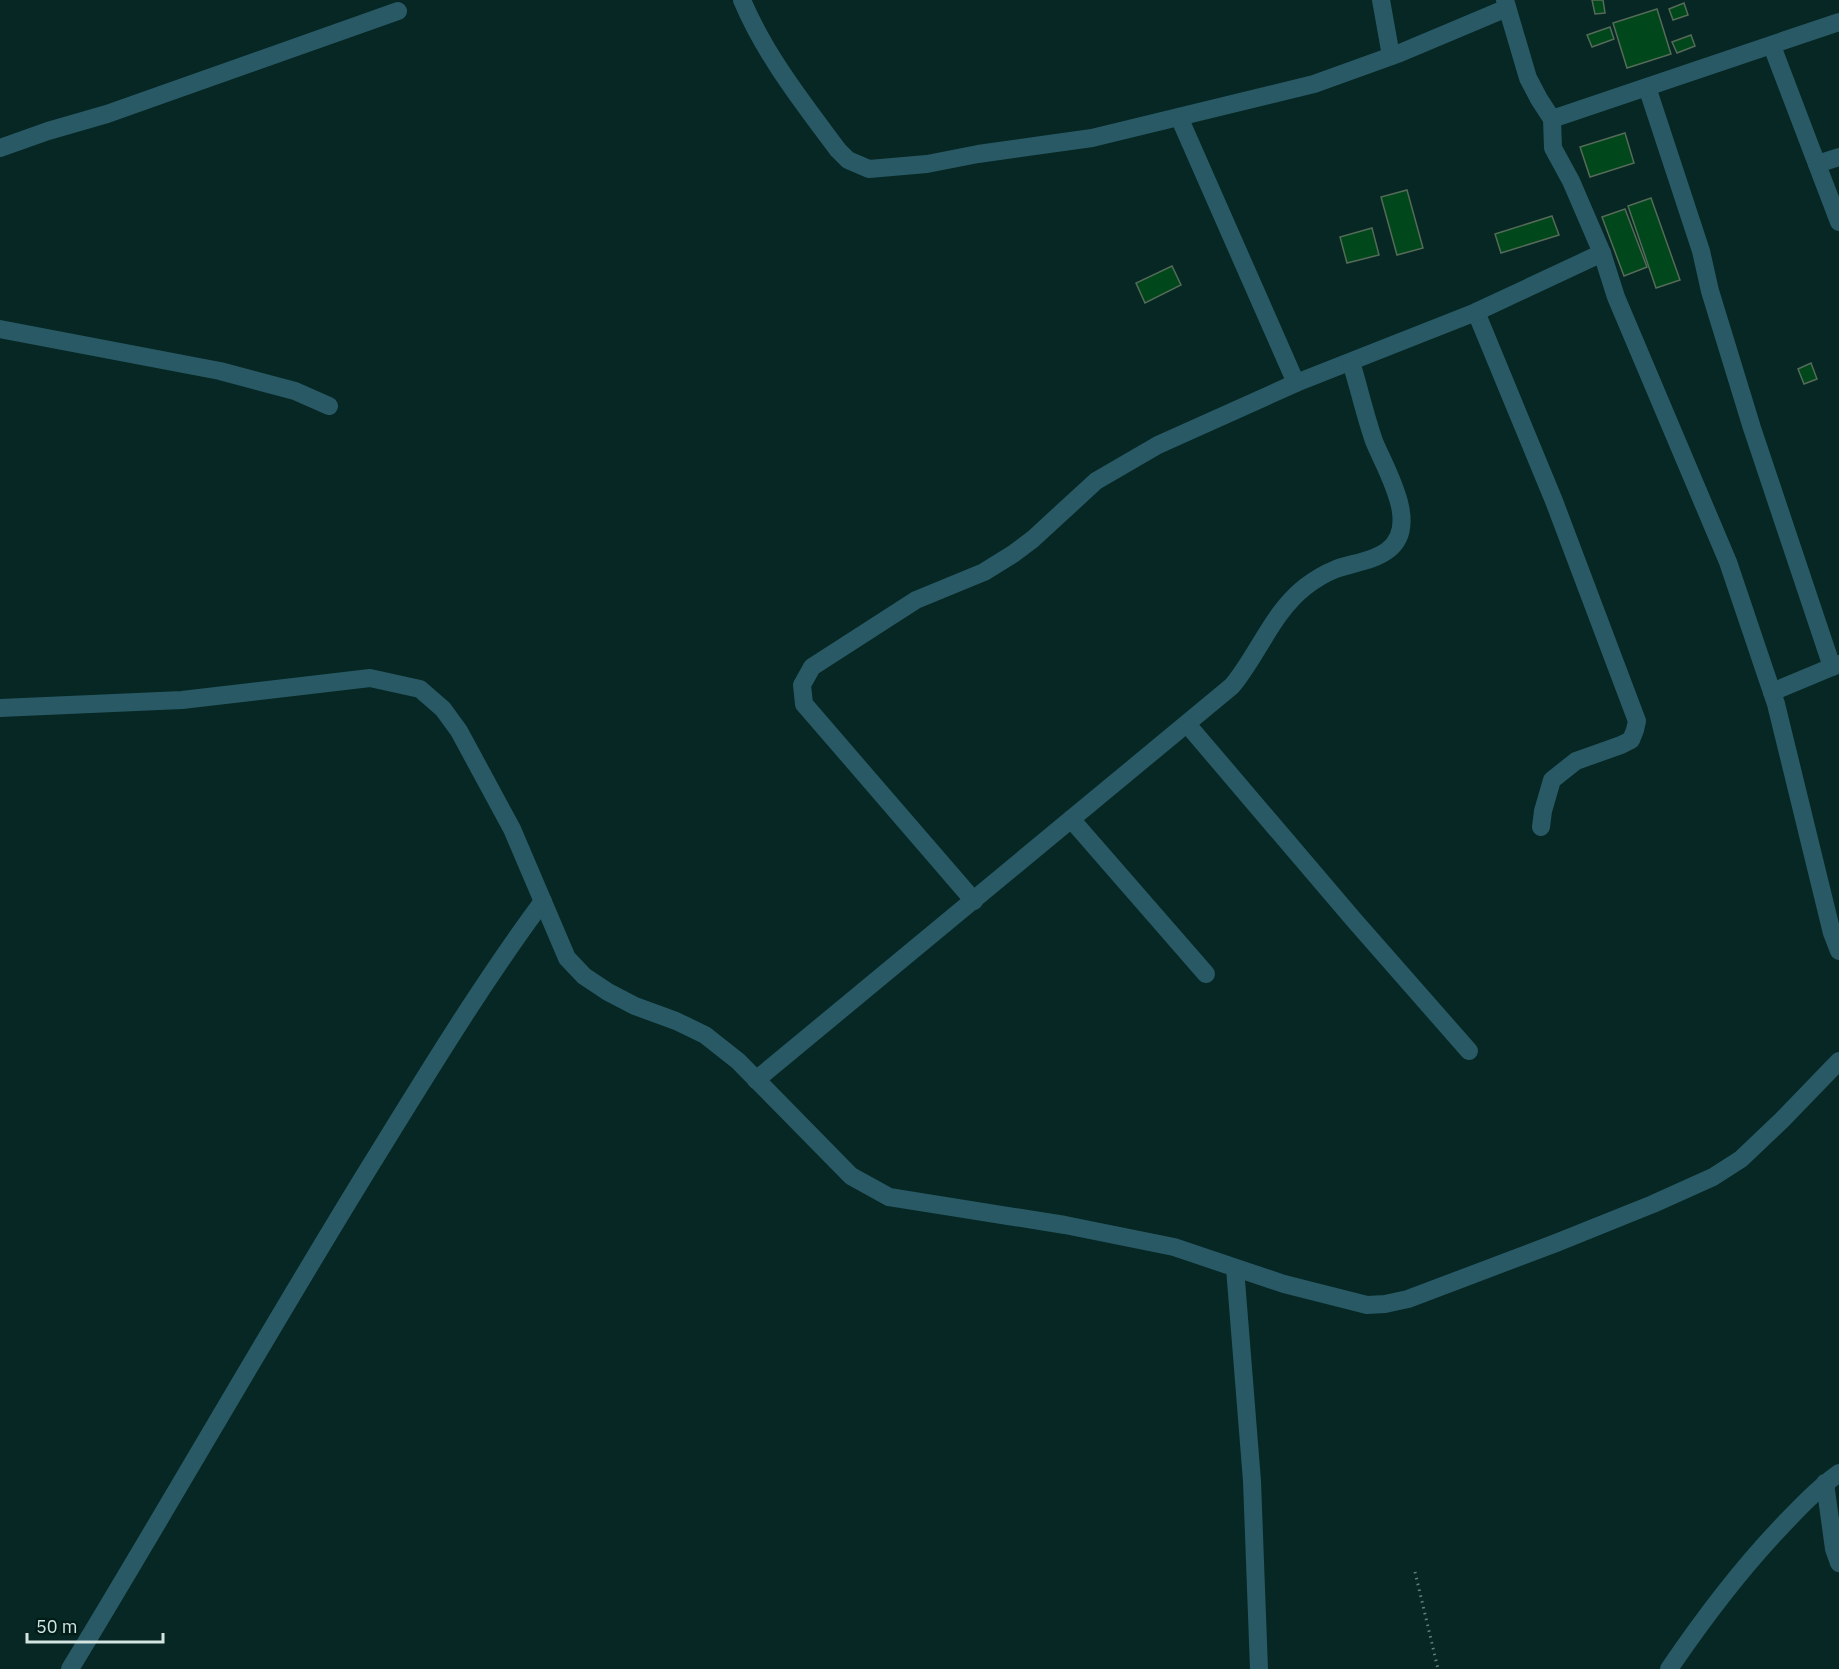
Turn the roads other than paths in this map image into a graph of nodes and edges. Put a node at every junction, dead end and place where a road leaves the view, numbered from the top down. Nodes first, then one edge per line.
1 (742, 0) edge
2 (1381, 0) edge
3 (1506, 4) edge
4 (398, 11) dead end
5 (1839, 22) edge
6 (1772, 46) junction
7 (1391, 57) junction
8 (1647, 87) junction
9 (1179, 117) junction
10 (1552, 119) junction
11 (0, 148) edge
12 (1839, 157) edge
13 (1817, 164) junction
14 (1839, 222) edge
15 (1602, 253) junction
16 (1476, 312) junction
17 (0, 329) edge
18 (1351, 362) junction
19 (1296, 384) junction
20 (329, 405) dead end
21 (1836, 665) edge
22 (1772, 692) junction
23 (2, 703) edge
24 (1187, 724) junction
25 (1071, 819) junction
26 (1541, 827) dead end
27 (543, 901) junction
28 (974, 901) junction
29 (1839, 951) edge
30 (1206, 974) dead end
31 (1469, 1051) dead end
32 (1839, 1061) edge
33 (756, 1080) junction
34 (1235, 1268) junction
35 (1832, 1478) edge
36 (1839, 1563) edge
37 (70, 1669) edge
38 (1259, 1669) edge
39 (1669, 1669) edge

1 - 9 street
2 - 7 street
3 - 7 street
3 - 10 street
4 - 11 street
5 - 6 street
6 - 8 street
6 - 13 street
7 - 9 street
8 - 10 street
8 - 21 street
9 - 19 street
10 - 15 street
12 - 13 street
13 - 14 street
15 - 16 street
15 - 22 street
16 - 18 street
16 - 26 street
17 - 20 street
18 - 19 street
18 - 24 street
19 - 28 street
21 - 22 street
22 - 29 street
23 - 27 street
24 - 25 street
24 - 31 street
25 - 28 street
25 - 30 street
27 - 33 street
27 - 37 street
28 - 33 street
32 - 34 street
33 - 34 street
34 - 38 street
35 - 36 street
35 - 39 street

